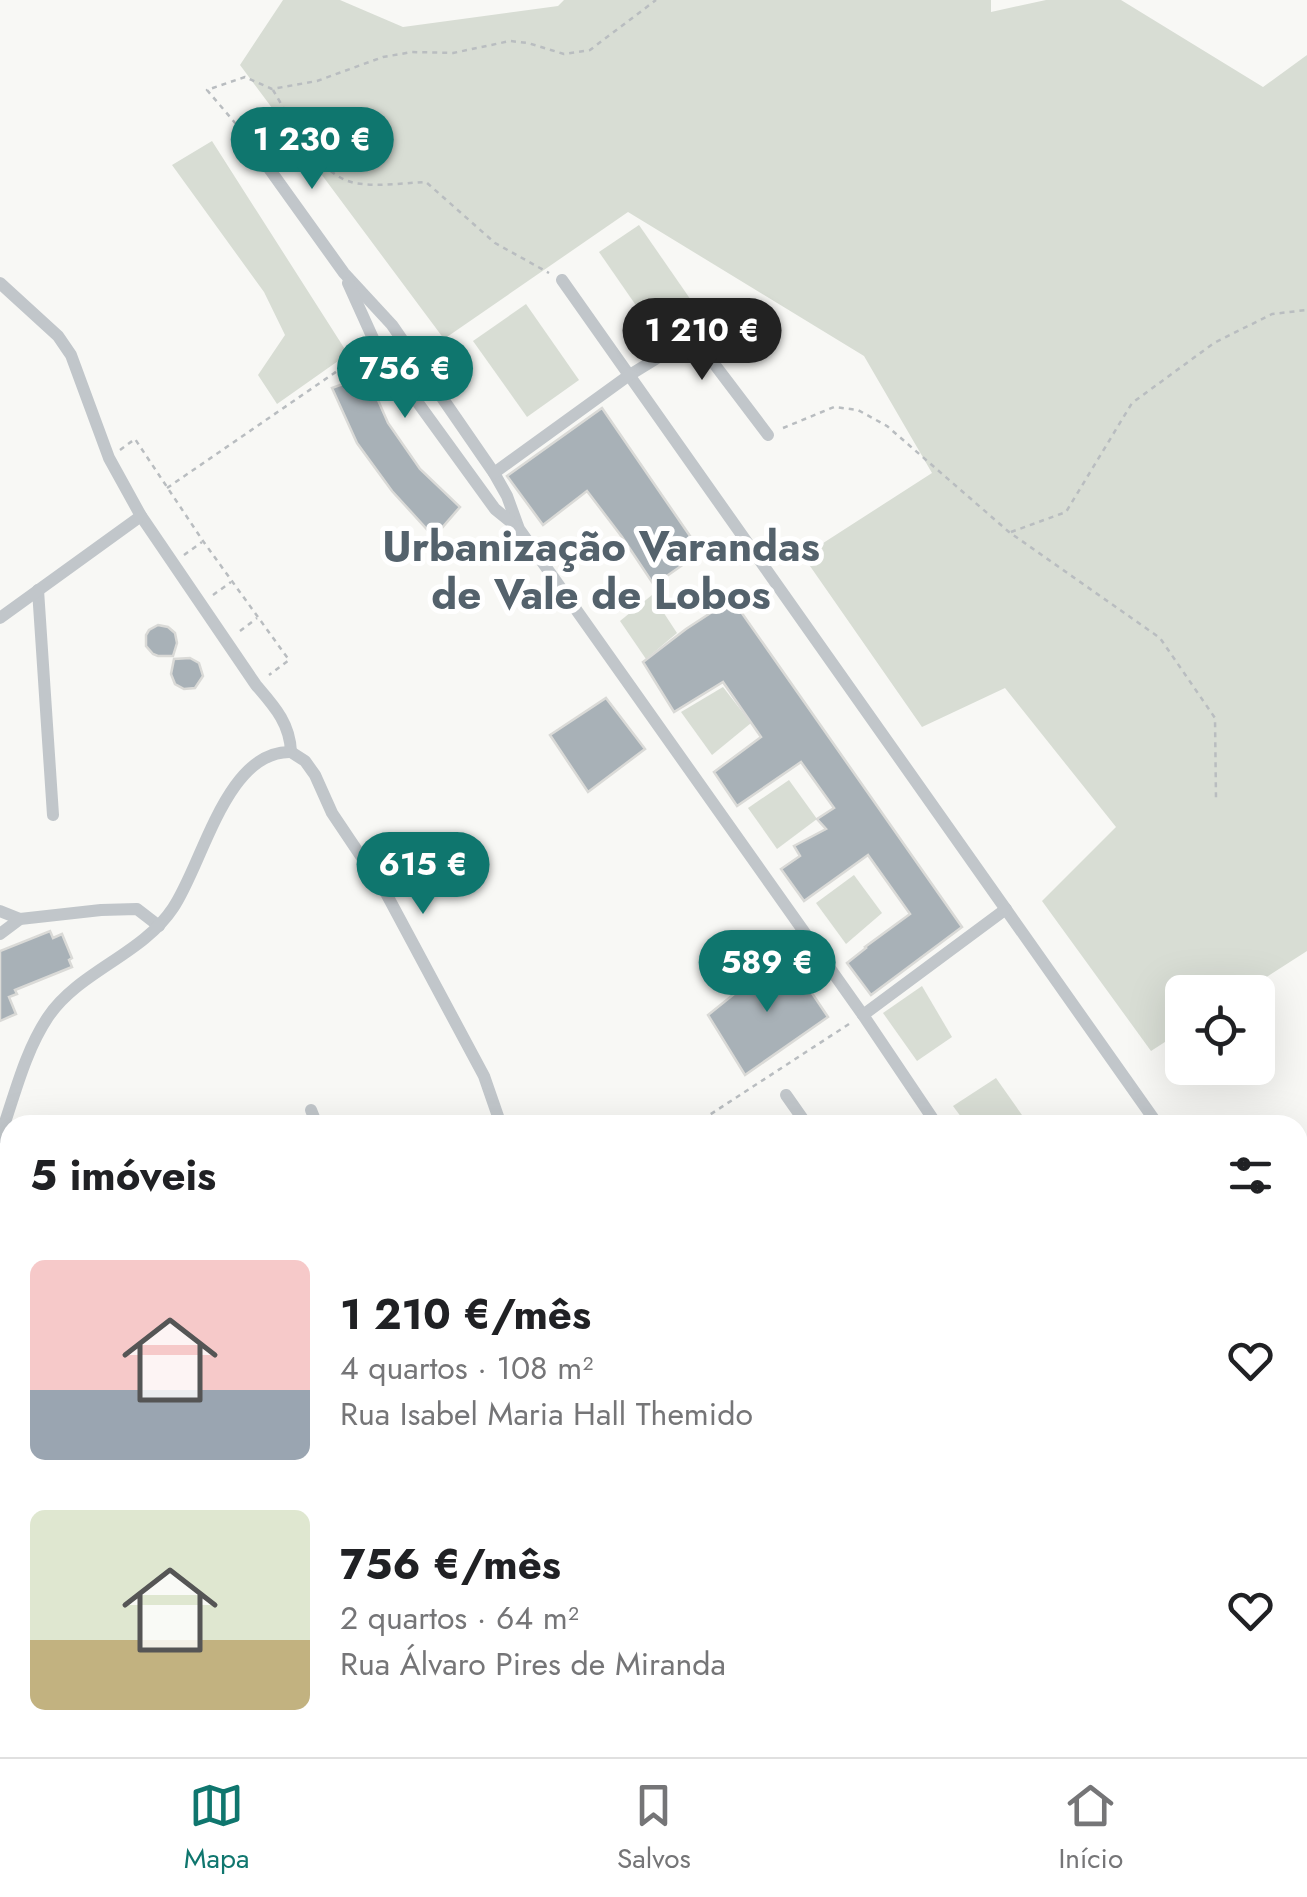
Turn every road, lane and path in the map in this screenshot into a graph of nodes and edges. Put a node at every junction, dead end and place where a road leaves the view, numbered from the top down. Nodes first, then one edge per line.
1 (656, 0) edge
2 (272, 89) junction
3 (246, 135) joint
4 (344, 274) junction
5 (562, 280) joint
6 (0, 283) edge
7 (1307, 310) edge
8 (376, 344) junction
9 (628, 376) junction
10 (768, 435) joint
11 (109, 458) junction
12 (494, 473) junction
13 (168, 488) junction
14 (140, 516) junction
15 (519, 529) junction
16 (1009, 532) junction
17 (204, 541) junction
18 (173, 563) junction
19 (232, 581) junction
20 (38, 590) junction
21 (200, 605) junction
22 (258, 617) junction
23 (0, 618) edge
24 (226, 642) junction
25 (256, 685) junction
26 (290, 752) junction
27 (1216, 799) dead end
28 (53, 815) dead end
29 (1006, 909) junction
30 (0, 911) edge
31 (20, 918) junction
32 (160, 926) junction
33 (0, 934) edge
34 (863, 1015) junction
35 (786, 1095) dead end
36 (311, 1110) dead end
37 (8, 1115) edge
38 (313, 1115) edge
39 (498, 1115) edge
40 (709, 1115) edge
41 (799, 1115) edge
42 (931, 1115) edge
43 (1151, 1115) edge

1 - 2 path
2 - 3 path
2 - 5 path
3 - 4 street
4 - 8 street
4 - 12 street
5 - 9 street
6 - 11 street
7 - 16 path
8 - 13 path
8 - 15 street
9 - 10 street
9 - 12 street
9 - 29 street
10 - 16 path
11 - 13 path
11 - 14 street
12 - 15 street
13 - 17 path
14 - 18 street
14 - 20 street
15 - 34 street
16 - 27 path
17 - 18 path
17 - 19 path
18 - 21 street
19 - 21 path
19 - 22 path
20 - 23 street
20 - 28 street
21 - 24 street
22 - 24 path
22 - 25 path
24 - 25 street
25 - 26 street
26 - 32 street
26 - 39 street
29 - 34 street
29 - 43 street
30 - 31 street
31 - 32 street
31 - 33 street
32 - 37 street
34 - 40 path
34 - 42 street
35 - 41 street
36 - 38 street

